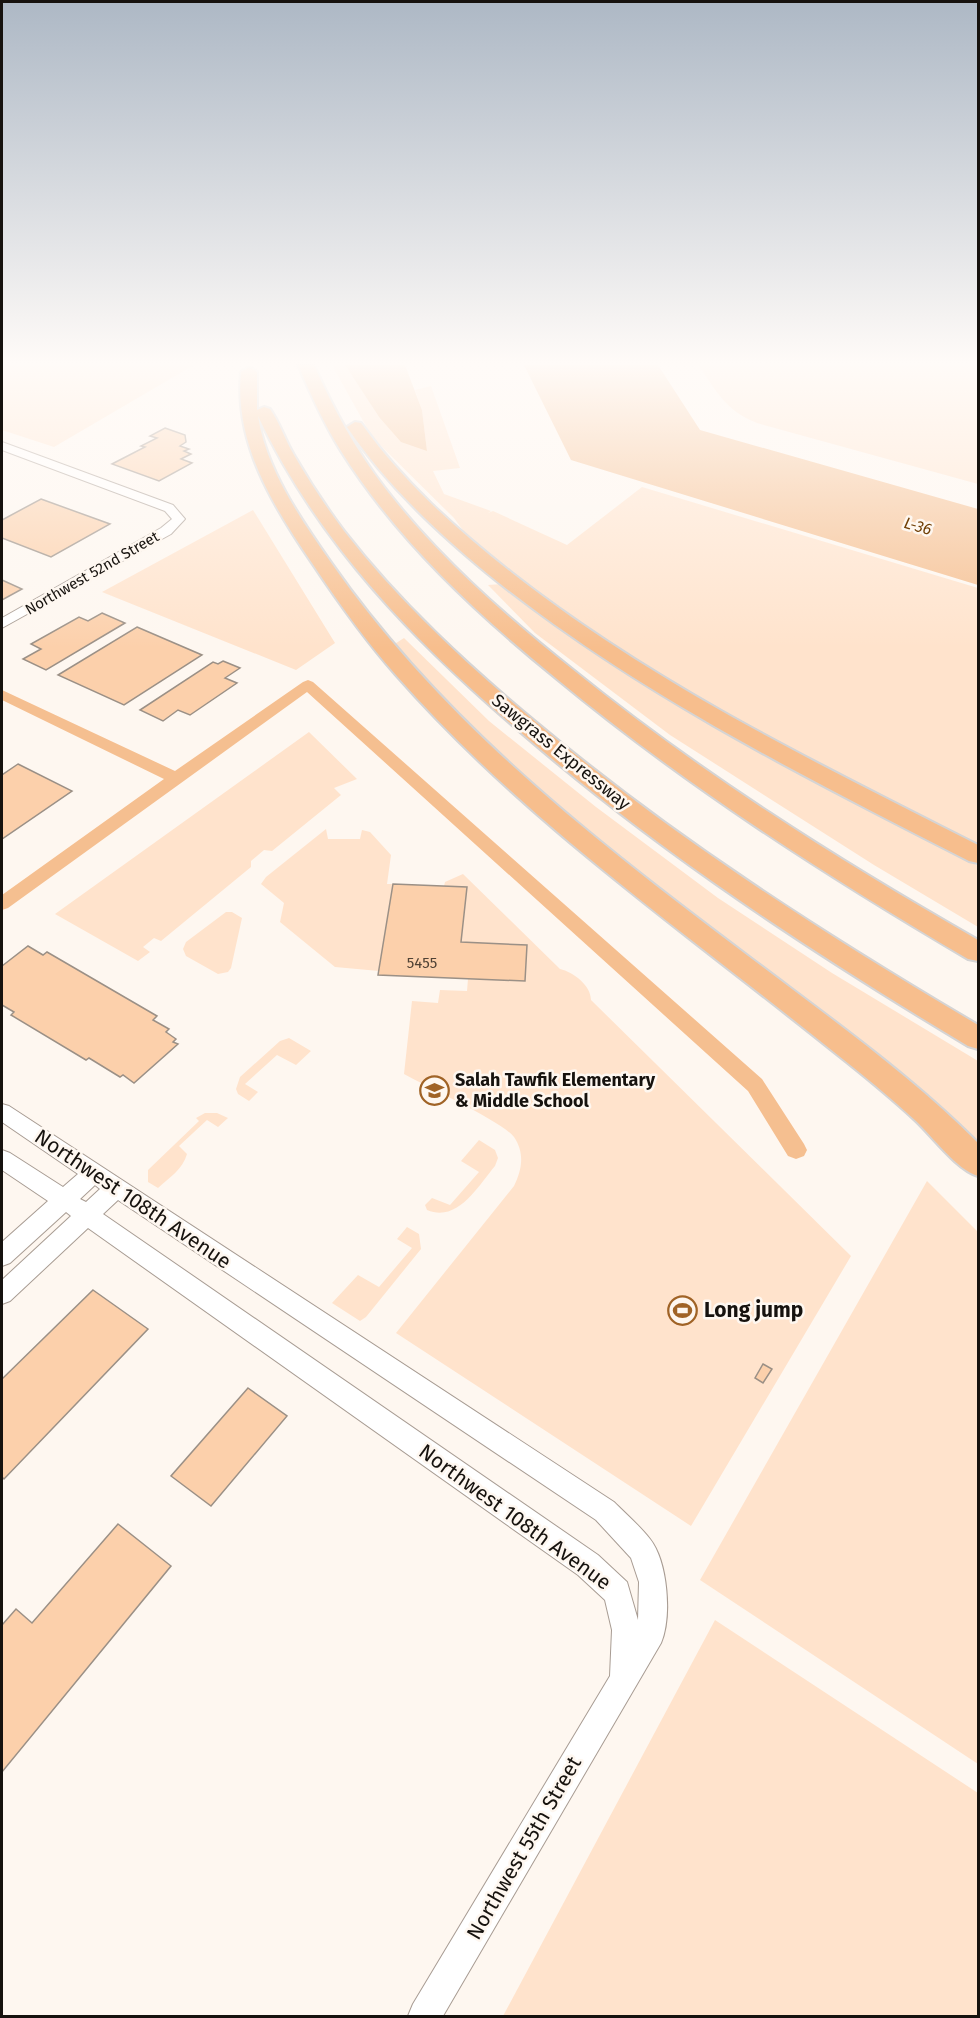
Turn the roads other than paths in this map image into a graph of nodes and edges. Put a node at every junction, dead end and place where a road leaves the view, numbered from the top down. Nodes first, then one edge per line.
1 (35, 459) edge
2 (265, 459) edge
3 (287, 459) edge
4 (355, 459) edge
5 (381, 459) edge
6 (2, 624) edge
7 (978, 855) edge
8 (978, 952) edge
9 (978, 1038) edge
10 (2, 1112) edge
11 (2, 1160) edge
12 (978, 1163) edge
13 (105, 1180) junction
14 (63, 1201) junction
15 (86, 1214) junction
16 (2, 1256) edge
17 (2, 1294) edge
18 (624, 1679) junction
19 (425, 2016) edge

1 - 6 street, Northwest 52nd Street
2 - 12 highway
3 - 9 highway, Sawgrass Expressway
4 - 8 highway
5 - 7 highway
10 - 13 street, Northwest 108th Avenue
11 - 14 street, Northwest 108th Avenue
13 - 14 street
13 - 15 street
13 - 18 street, Northwest 108th Avenue
14 - 15 street, Northwest 108th Avenue
14 - 16 street
15 - 17 street
15 - 18 street, Northwest 108th Avenue
18 - 19 street, Northwest 55th Street

